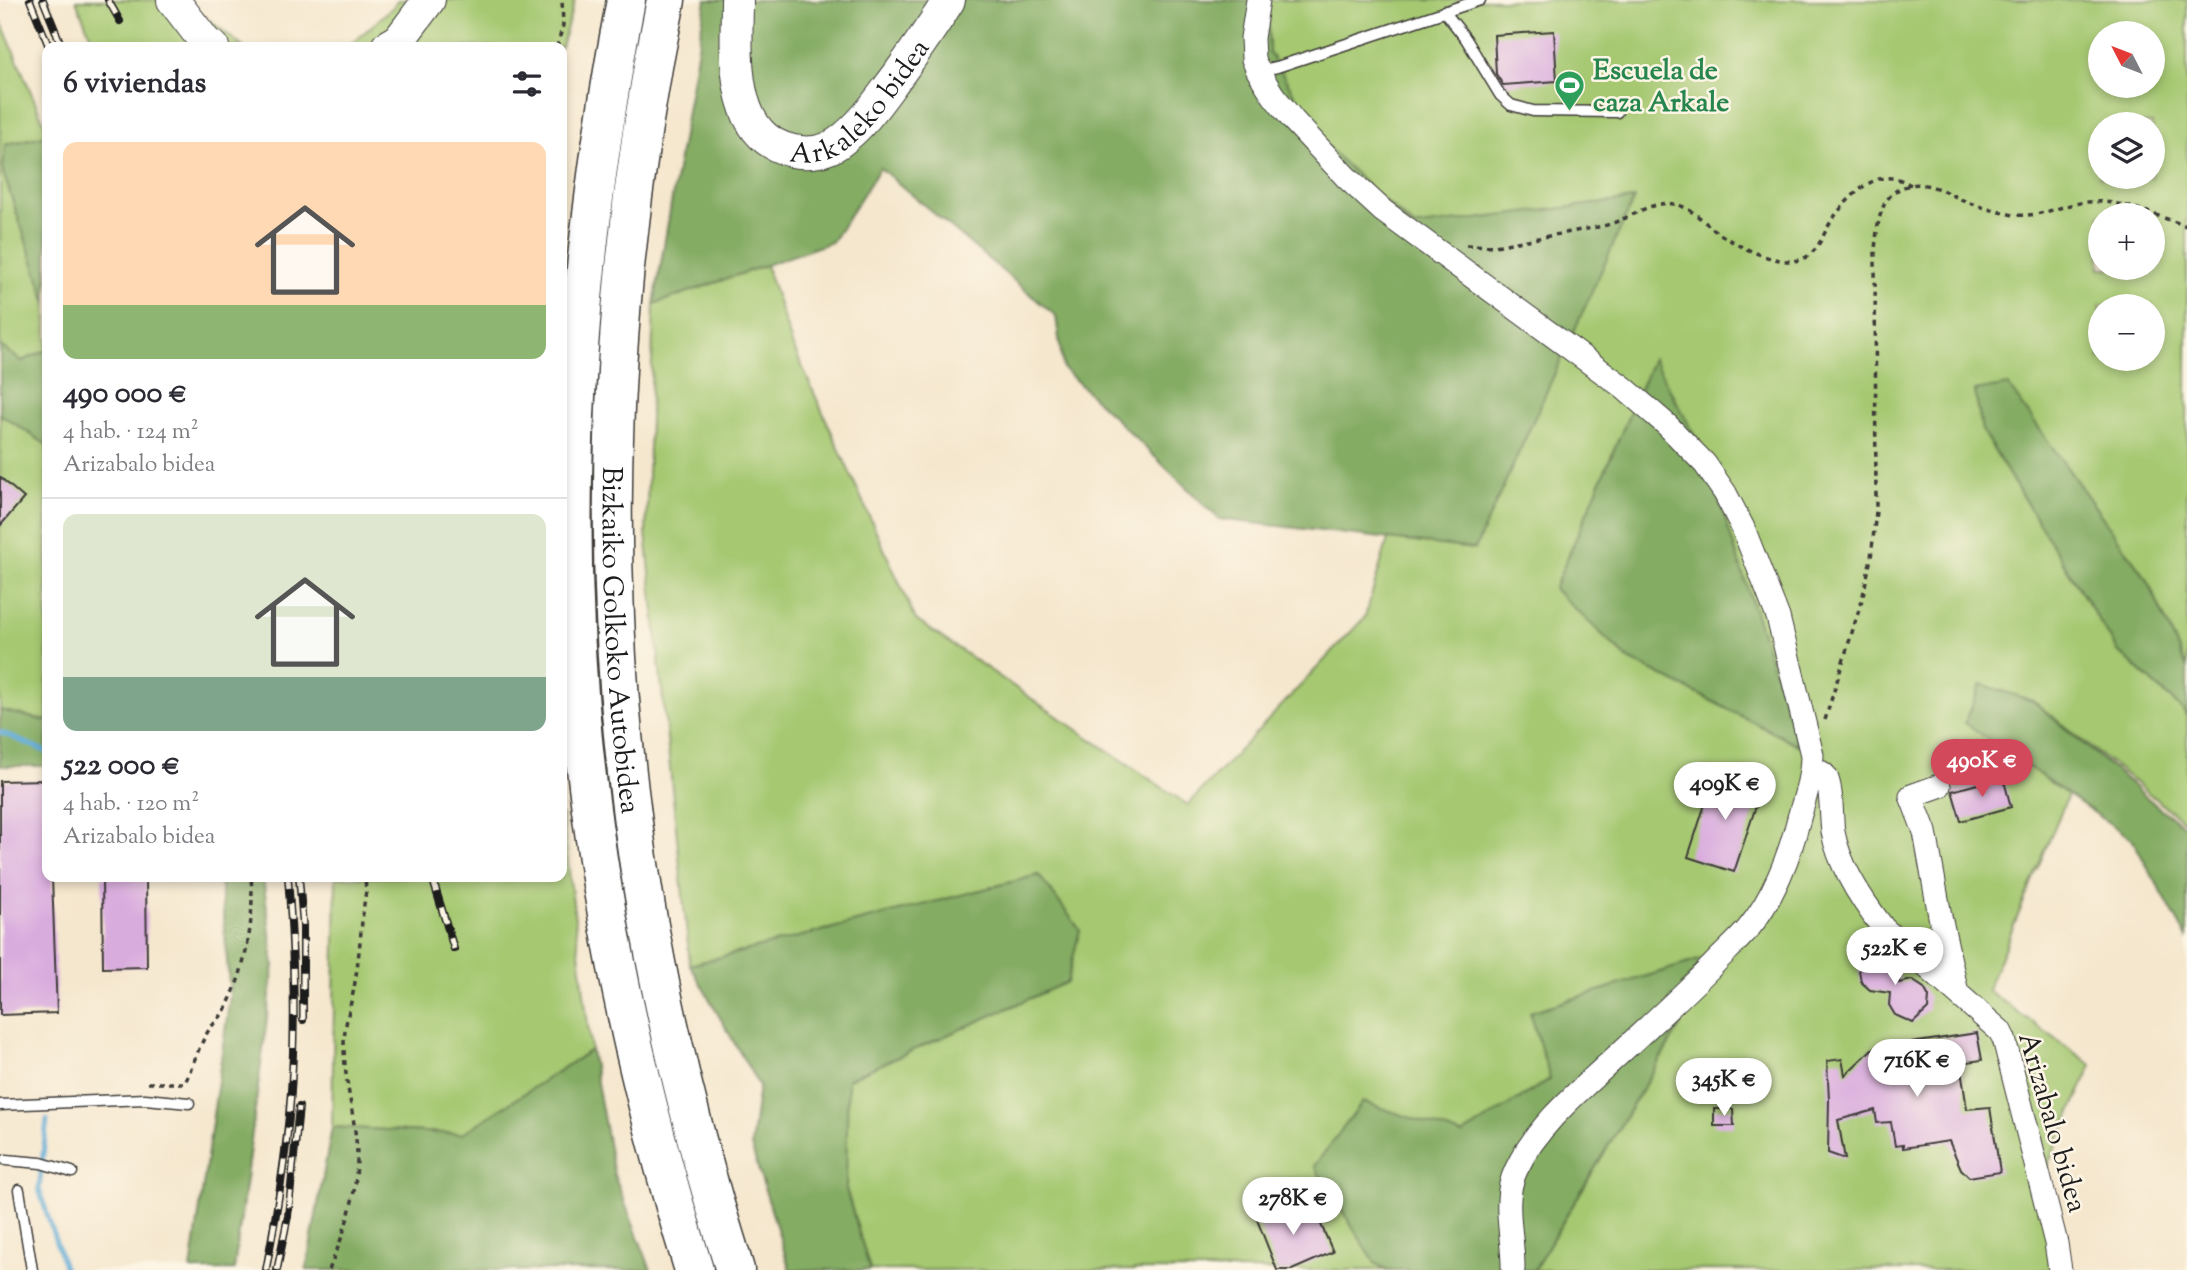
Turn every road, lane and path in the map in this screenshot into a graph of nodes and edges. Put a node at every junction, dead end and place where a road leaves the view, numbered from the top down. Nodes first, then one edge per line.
1 (173, 0) edge
2 (429, 0) edge
3 (562, 0) edge
4 (626, 0) edge
5 (666, 0) edge
6 (737, 0) edge
7 (949, 0) edge
8 (1258, 0) edge
9 (1480, 0) edge
10 (1444, 11) junction
11 (205, 42) edge
12 (396, 42) edge
13 (558, 42) edge
14 (1258, 71) junction
15 (1617, 113) dead end
16 (1911, 185) junction
17 (2187, 226) edge
18 (1460, 244) dead end
19 (1812, 762) junction
20 (1939, 786) dead end
21 (252, 882) edge
22 (365, 882) edge
23 (1957, 993) junction
24 (138, 1084) dead end
25 (189, 1103) dead end
26 (0, 1105) edge
27 (6, 1160) dead end
28 (72, 1172) dead end
29 (19, 1190) dead end
30 (32, 1270) edge
31 (329, 1270) edge
32 (694, 1270) edge
33 (736, 1270) edge
34 (1513, 1270) edge
35 (2060, 1270) edge

1 - 11 street
2 - 12 street
3 - 13 path
4 - 32 highway, Bizkaiko Golkoko Autobidea
5 - 33 highway, Bizkaiko Golkoko Autobidea
6 - 7 street, Arkaleko bidea
8 - 14 street
9 - 10 lane
10 - 14 lane
10 - 15 lane
14 - 19 street
16 - 17 path
16 - 18 path
16 - 19 path
19 - 23 street, Arizabalo bidea
19 - 34 street
20 - 23 street
21 - 24 path
22 - 31 path
23 - 35 street, Arizabalo bidea
25 - 26 lane
27 - 28 lane
29 - 30 lane

